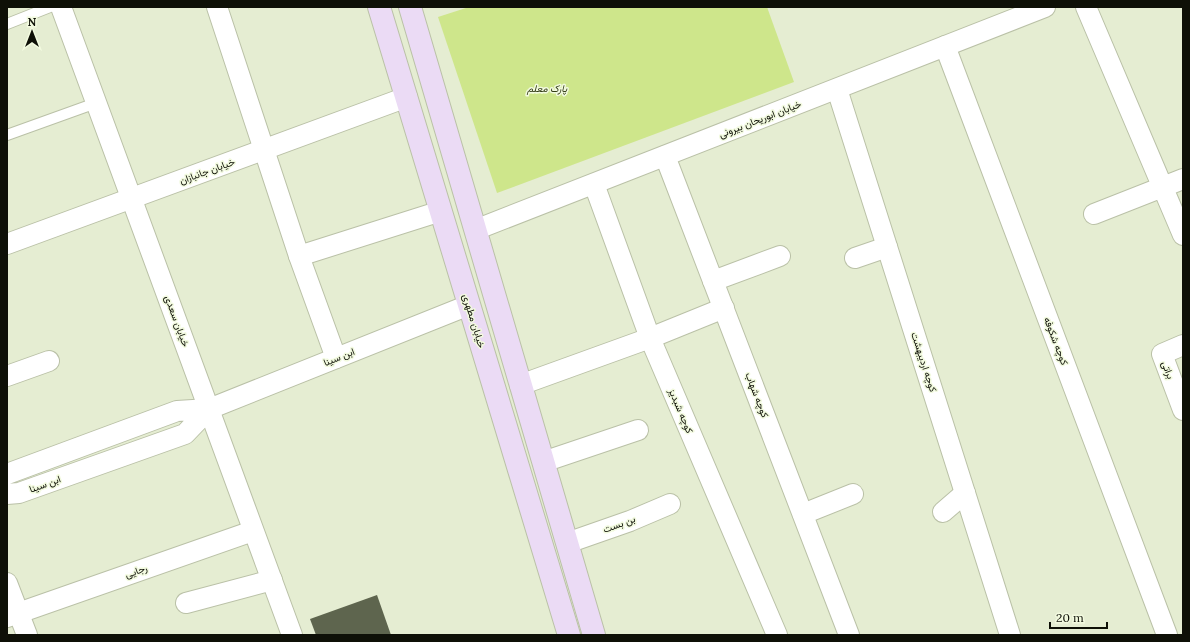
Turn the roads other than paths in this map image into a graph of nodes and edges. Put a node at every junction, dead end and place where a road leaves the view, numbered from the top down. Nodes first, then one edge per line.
1 (50, 7) edge
2 (61, 7) edge
3 (217, 7) edge
4 (379, 7) edge
5 (410, 7) edge
6 (1045, 7) edge
7 (1086, 7) edge
8 (7, 24) edge
9 (945, 46) junction
10 (837, 89) junction
11 (407, 97) junction
12 (96, 103) junction
13 (7, 135) edge
14 (263, 150) junction
15 (665, 156) junction
16 (1183, 178) edge
17 (594, 184) junction
18 (1163, 186) junction
19 (132, 198) junction
20 (441, 211) junction
21 (1094, 214) dead end
22 (475, 230) junction
23 (1183, 235) edge
24 (7, 244) edge
25 (888, 247) junction
26 (299, 256) junction
27 (780, 256) dead end
28 (855, 258) dead end
29 (713, 281) junction
30 (469, 304) junction
31 (724, 308) junction
32 (650, 338) junction
33 (1183, 345) edge
34 (336, 358) junction
35 (49, 361) dead end
36 (7, 376) edge
37 (520, 385) junction
38 (209, 409) junction
39 (1183, 410) edge
40 (638, 430) dead end
41 (543, 462) junction
42 (7, 474) edge
43 (965, 493) junction
44 (7, 494) edge
45 (853, 494) dead end
46 (670, 504) dead end
47 (943, 512) dead end
48 (803, 514) junction
49 (254, 531) junction
50 (567, 543) junction
51 (272, 580) junction
52 (7, 583) edge
53 (186, 603) dead end
54 (13, 614) edge
55 (27, 635) edge
56 (292, 635) edge
57 (569, 635) edge
58 (594, 635) edge
59 (777, 635) edge
60 (849, 635) edge
61 (1010, 635) edge
62 (1167, 635) edge

1 - 8 lane
2 - 12 street, خیابان سعدی
3 - 14 street
4 - 11 main road, خیابان مطهری
5 - 22 main road
6 - 9 street, خیابان ابوریحان بیرونی
7 - 18 street
9 - 10 street, خیابان ابوریحان بیرونی
9 - 62 street, کوچه شکوفه
10 - 15 street, خیابان ابوریحان بیرونی
10 - 25 street, کوچه اردیبهشت
11 - 14 street, خیابان جانبازان
11 - 20 main road, خیابان مطهری
12 - 13 lane
12 - 19 street, خیابان سعدی
14 - 19 street, خیابان جانبازان
14 - 26 street
15 - 17 street, خیابان ابوریحان بیرونی
15 - 29 street, کوچه شهاب
16 - 18 street
17 - 22 street, خیابان ابوریحان بیرونی
17 - 32 street, کوچه شبدیز
18 - 21 street
18 - 23 street
19 - 24 street, خیابان جانبازان
19 - 38 street, خیابان سعدی
20 - 26 street
20 - 30 main road, خیابان مطهری
22 - 37 main road
25 - 28 street
25 - 43 street, کوچه اردیبهشت
26 - 34 street
27 - 29 street
29 - 31 street, کوچه شهاب
30 - 34 street, ابن سینا
30 - 57 main road, خیابان مطهری
31 - 32 street
31 - 48 street, کوچه شهاب
32 - 37 street
32 - 59 street, کوچه شبدیز
33 - 39 street, براتی
34 - 38 street, ابن سینا
35 - 36 street
37 - 41 main road
38 - 42 street, ابن سینا
38 - 44 street, ابن سینا
38 - 49 street, خیابان سعدی
40 - 41 street
41 - 50 main road
43 - 47 street
43 - 61 street, کوچه اردیبهشت
45 - 48 street
46 - 50 street, بن بست
48 - 60 street, کوچه شهاب
49 - 51 street, خیابان سعدی
49 - 54 street, رجایی
50 - 58 main road
51 - 53 street
51 - 56 street, خیابان سعدی
52 - 54 street
54 - 55 street

